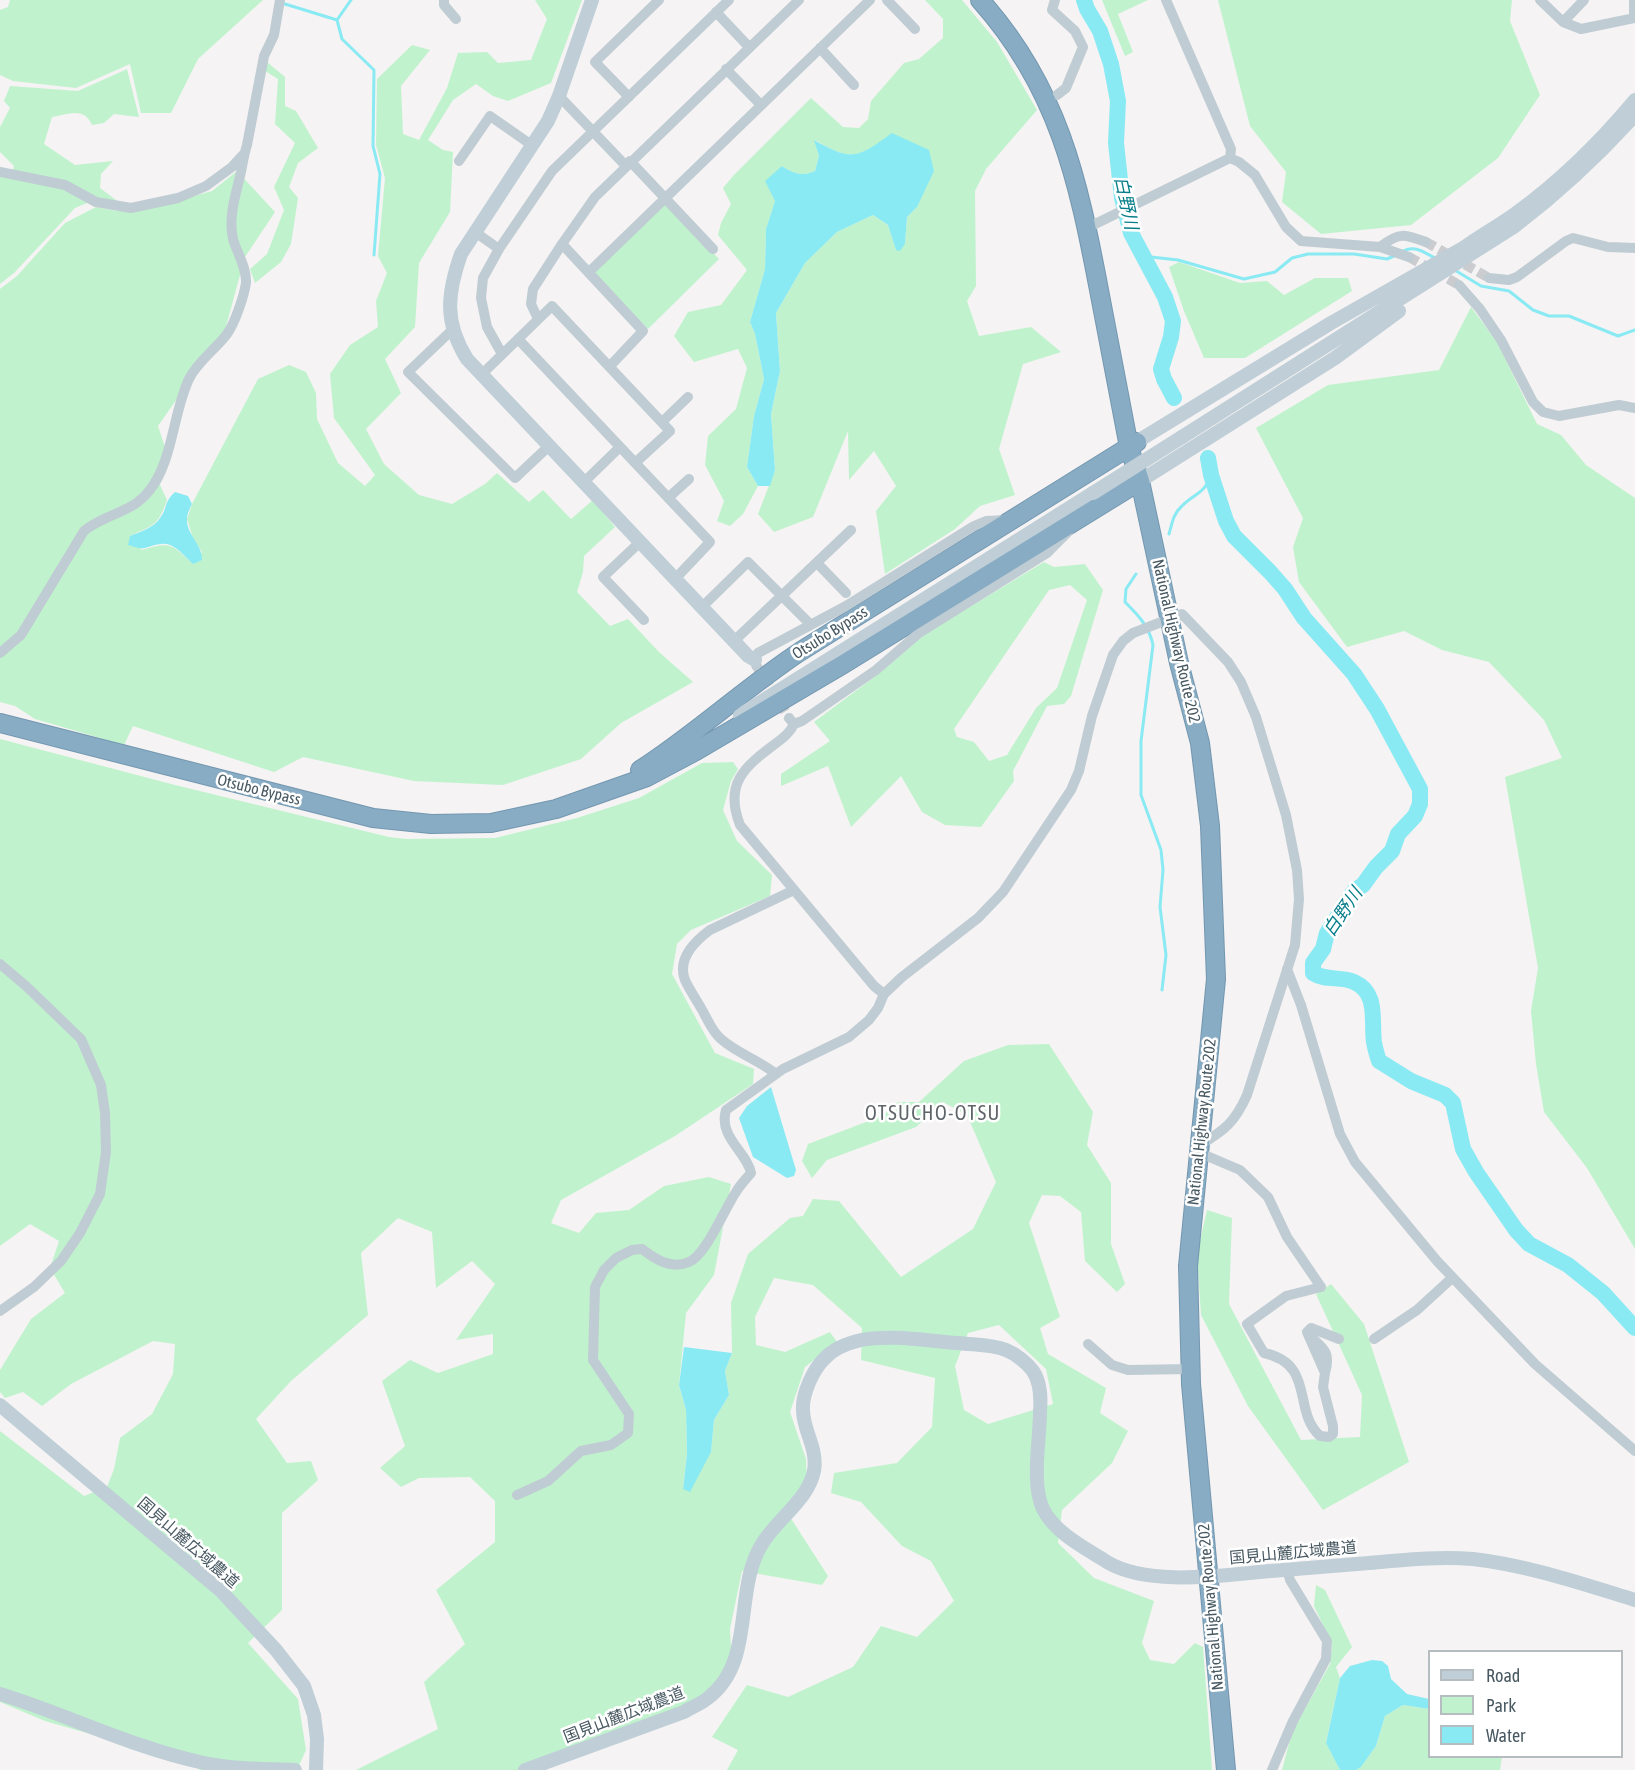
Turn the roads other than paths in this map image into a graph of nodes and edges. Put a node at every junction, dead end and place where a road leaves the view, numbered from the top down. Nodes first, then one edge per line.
1 (279, 0) edge
2 (444, 0) edge
3 (591, 0) edge
4 (659, 0) edge
5 (729, 0) edge
6 (799, 0) edge
7 (870, 0) edge
8 (887, 0) edge
9 (980, 0) edge
10 (995, 0) edge
11 (1056, 0) edge
12 (1166, 0) edge
13 (1540, 0) edge
14 (1584, 0) edge
15 (1634, 0) edge
16 (716, 12) junction
17 (1635, 17) edge
18 (456, 19) dead end
19 (1563, 22) junction
20 (915, 29) dead end
21 (749, 46) junction
22 (819, 48) junction
23 (726, 69) junction
24 (854, 85) dead end
25 (1057, 95) junction
26 (559, 96) junction
27 (629, 97) junction
28 (1635, 100) edge
29 (760, 104) junction
30 (1635, 115) edge
31 (594, 132) junction
32 (533, 146) junction
33 (243, 155) junction
34 (1230, 158) junction
35 (459, 160) dead end
36 (628, 164) junction
37 (0, 172) edge
38 (664, 198) junction
39 (1100, 222) junction
40 (474, 232) junction
41 (1426, 242) tunnel mouth
42 (562, 243) junction
43 (1485, 246) junction
44 (1380, 247) junction
45 (1463, 248) junction
46 (1635, 248) edge
47 (500, 249) junction
48 (713, 249) dead end
49 (1409, 257) tunnel mouth
50 (589, 272) junction
51 (1489, 278) tunnel mouth
52 (1459, 285) tunnel mouth
53 (1386, 310) junction
54 (538, 319) junction
55 (452, 330) junction
56 (518, 339) junction
57 (502, 354) junction
58 (610, 366) junction
59 (481, 375) junction
60 (688, 397) dead end
61 (1635, 408) edge
62 (662, 422) junction
63 (1133, 444) junction
64 (549, 446) junction
65 (620, 447) junction
66 (635, 463) junction
67 (689, 479) dead end
68 (1140, 481) junction
69 (584, 482) junction
70 (668, 498) junction
71 (1087, 513) junction
72 (1011, 520) junction
73 (851, 530) dead end
74 (640, 542) junction
75 (817, 562) junction
76 (675, 579) junction
77 (846, 593) dead end
78 (782, 595) junction
79 (702, 607) junction
80 (1170, 618) junction
81 (644, 620) dead end
82 (811, 625) junction
83 (734, 641) junction
84 (0, 653) edge
85 (755, 662) joint
86 (0, 723) edge
87 (586, 800) junction
88 (522, 818) junction
89 (794, 890) junction
90 (0, 964) edge
91 (1287, 969) junction
92 (884, 994) junction
93 (776, 1074) junction
94 (1200, 1149) junction
95 (1452, 1278) junction
96 (0, 1311) edge
97 (1339, 1339) dead end
98 (1374, 1339) dead end
99 (1088, 1344) dead end
100 (1190, 1369) junction
101 (0, 1405) edge
102 (1635, 1451) edge
103 (517, 1495) dead end
104 (1287, 1569) junction
105 (1208, 1577) junction
106 (1635, 1600) edge
107 (0, 1694) edge
108 (295, 1770) edge
109 (316, 1770) edge
110 (525, 1770) edge
111 (1226, 1770) edge
112 (1272, 1770) edge

1 - 33 street
2 - 18 street
3 - 26 street
4 - 27 street
5 - 16 street
6 - 21 street
7 - 22 street
8 - 20 street
9 - 39 highway, National Highway Route 202
10 - 25 highway, National Highway Route 202
11 - 25 street
12 - 34 street
13 - 19 street
14 - 19 street
15 - 17 street
16 - 21 street
16 - 27 street
17 - 19 street
21 - 23 street
22 - 24 street
22 - 29 street
23 - 29 street
23 - 36 street
25 - 39 highway, National Highway Route 202
26 - 31 street
26 - 32 street
27 - 31 street
28 - 45 street
29 - 38 street
30 - 43 street
31 - 36 street
31 - 47 street
32 - 35 street
32 - 40 street
33 - 37 street
33 - 84 street
34 - 39 street
34 - 44 street
36 - 38 street
36 - 42 street
38 - 48 street
38 - 50 street
39 - 63 highway, National Highway Route 202
40 - 47 street
40 - 55 street
41 - 44 street
42 - 50 street
42 - 54 street
43 - 53 street
43 - 68 street
44 - 49 street
45 - 53 street
45 - 63 street
46 - 51 street
47 - 57 street
50 - 58 street
52 - 61 street
53 - 87 street, bridge
54 - 56 street
54 - 58 street
55 - 59 street
55 - 64 street
56 - 57 street
56 - 65 street
57 - 59 street
58 - 62 street
59 - 64 street
60 - 62 street
62 - 66 street
63 - 68 highway, National Highway Route 202
63 - 72 highway, Otsubo Bypass
64 - 69 street
65 - 66 street
65 - 69 street
66 - 70 street
67 - 70 street
68 - 71 highway, Otsubo Bypass
68 - 80 highway, National Highway Route 202
69 - 74 street
70 - 76 street
71 - 87 highway, Otsubo Bypass
71 - 89 street
72 - 82 street
72 - 88 highway, Otsubo Bypass
73 - 75 street
74 - 76 street
74 - 81 street
75 - 77 street
75 - 78 street
76 - 79 street
78 - 79 street
78 - 82 street
78 - 83 street
79 - 83 street
80 - 91 street
80 - 92 street
80 - 94 highway, National Highway Route 202
82 - 85 street
83 - 85 street
86 - 88 highway, Otsubo Bypass
87 - 88 highway, Otsubo Bypass
89 - 92 street
89 - 93 street
90 - 96 street
91 - 94 street
91 - 95 street
92 - 93 street
93 - 103 street
94 - 97 street
94 - 100 highway, National Highway Route 202
95 - 98 street
95 - 102 street
99 - 100 street
100 - 105 highway, National Highway Route 202
101 - 109 street, 国見山麓広域農道
104 - 105 street, 国見山麓広域農道
104 - 106 street, 国見山麓広域農道
104 - 112 street
105 - 110 street, 国見山麓広域農道
105 - 111 highway, National Highway Route 202
107 - 108 street

